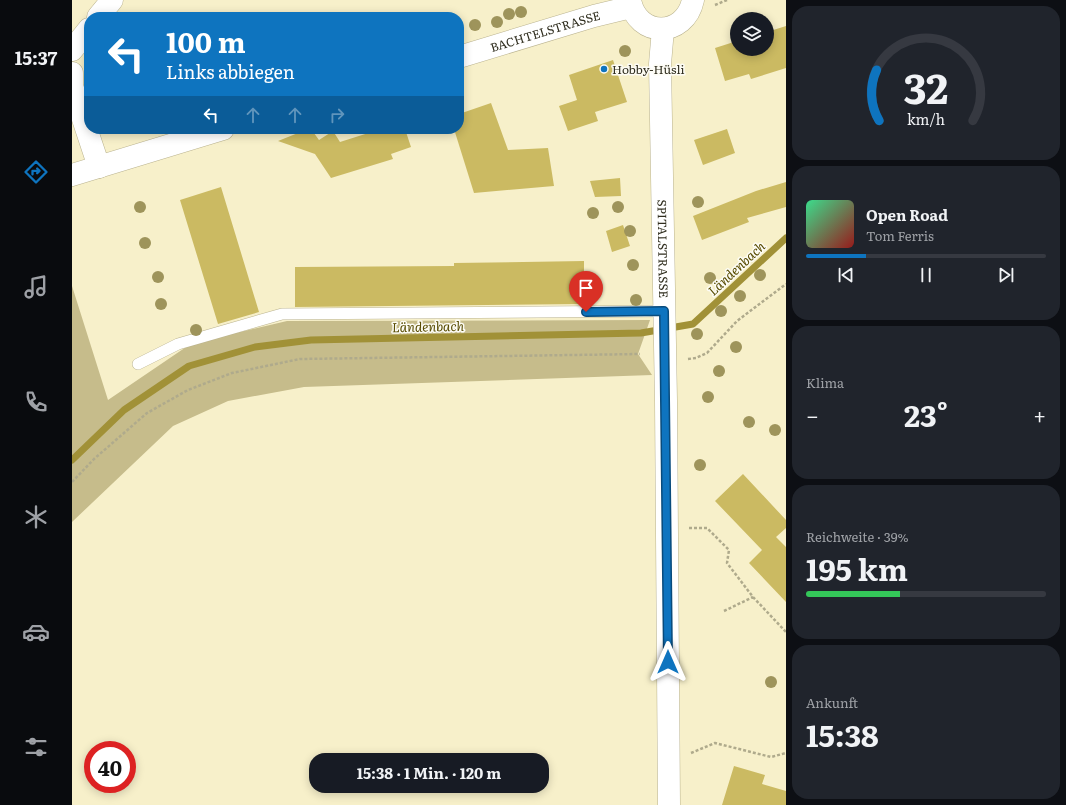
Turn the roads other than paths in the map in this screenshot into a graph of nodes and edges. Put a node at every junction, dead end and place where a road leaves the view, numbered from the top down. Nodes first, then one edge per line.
1 (112, 0) edge
2 (693, 0) edge
3 (630, 4) edge
4 (102, 12) edge
5 (663, 29) junction
6 (84, 35) edge
7 (72, 50) edge
8 (464, 55) edge
9 (72, 73) edge
10 (84, 122) edge
11 (88, 134) edge
12 (207, 134) edge
13 (99, 167) junction
14 (72, 175) edge
15 (664, 315) junction
16 (138, 364) dead end
17 (669, 805) edge

1 - 4 street
2 - 5 street
3 - 5 street
3 - 8 street, BACHTELSTRASSE
5 - 15 street, SPITALSTRASSE
6 - 7 street
9 - 10 street
11 - 13 street
12 - 13 street
13 - 14 street
15 - 16 lane
15 - 17 street, SPITALSTRASSE

